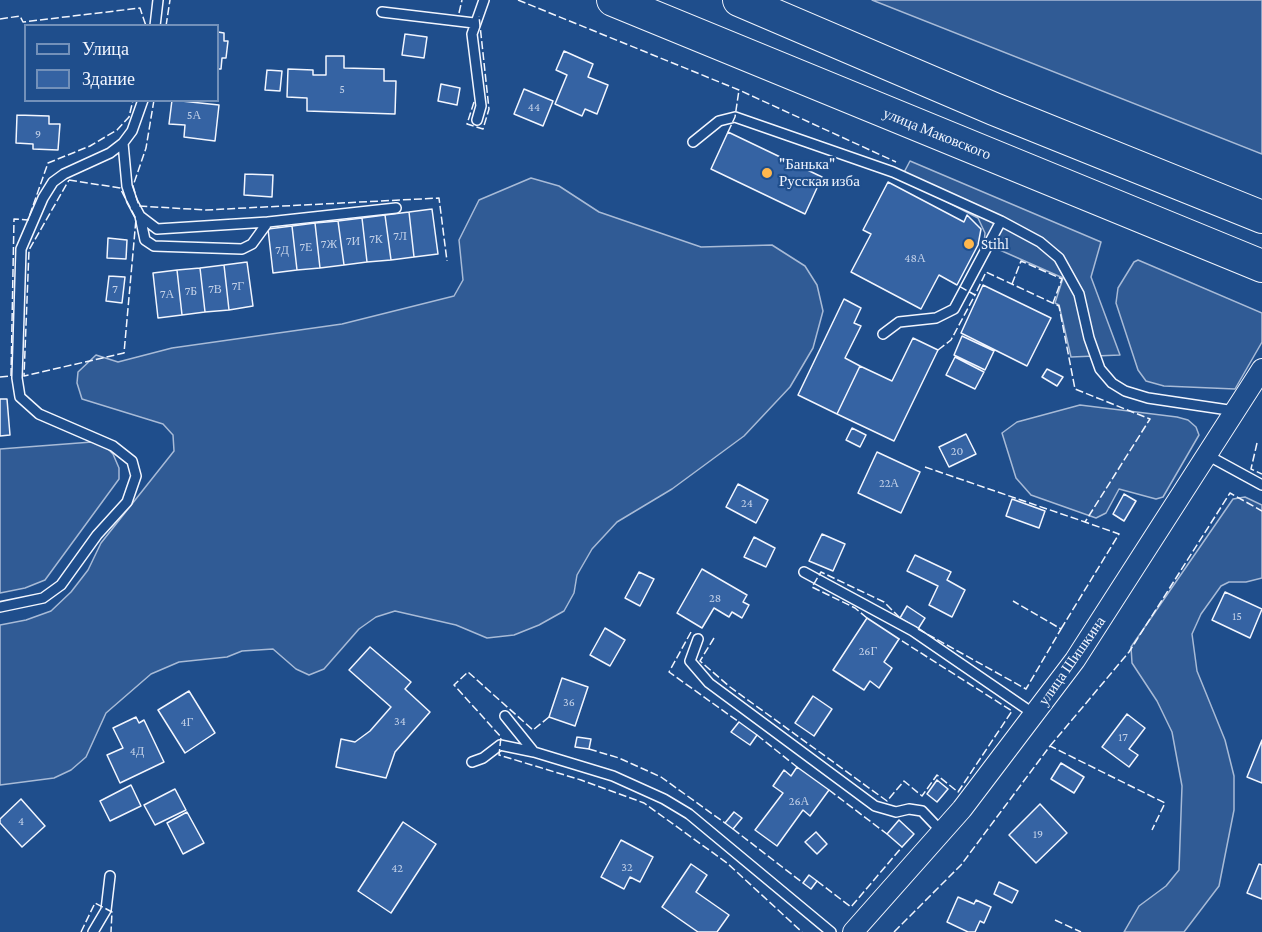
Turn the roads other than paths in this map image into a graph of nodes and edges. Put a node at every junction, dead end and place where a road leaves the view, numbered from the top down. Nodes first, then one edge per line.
1 (158, 0) edge
2 (484, 0) edge
3 (613, 0) edge
4 (739, 0) edge
5 (382, 12) dead end
6 (474, 23) junction
7 (155, 24) edge
8 (142, 102) edge
9 (477, 120) dead end
10 (123, 142) junction
11 (693, 142) dead end
12 (396, 208) dead end
13 (140, 216) junction
14 (1262, 217) edge
15 (1001, 221) junction
16 (268, 222) junction
17 (1262, 266) edge
18 (883, 334) dead end
19 (1262, 369) edge
20 (1235, 411) junction
21 (1207, 455) junction
22 (1262, 485) edge
23 (804, 572) dead end
24 (0, 607) edge
25 (698, 639) dead end
26 (1034, 714) junction
27 (505, 716) dead end
28 (534, 752) junction
29 (472, 762) dead end
30 (942, 832) junction
31 (110, 876) dead end
32 (93, 932) edge
33 (831, 932) edge
34 (853, 932) edge

1 - 7 lane
2 - 6 lane
3 - 17 highway, улица Маковского
4 - 14 highway
5 - 6 lane
6 - 9 lane
8 - 10 lane
10 - 13 lane
10 - 24 lane
11 - 15 lane
12 - 16 lane
13 - 16 lane
13 - 16 lane
15 - 18 lane
15 - 20 lane
19 - 20 street, улица Шишкина
20 - 21 street, улица Шишкина
21 - 22 lane
21 - 26 street, улица Шишкина
23 - 26 lane
25 - 30 lane
26 - 30 street, улица Шишкина
27 - 28 lane
28 - 29 lane
28 - 33 lane
30 - 34 street, улица Шишкина
31 - 32 lane

